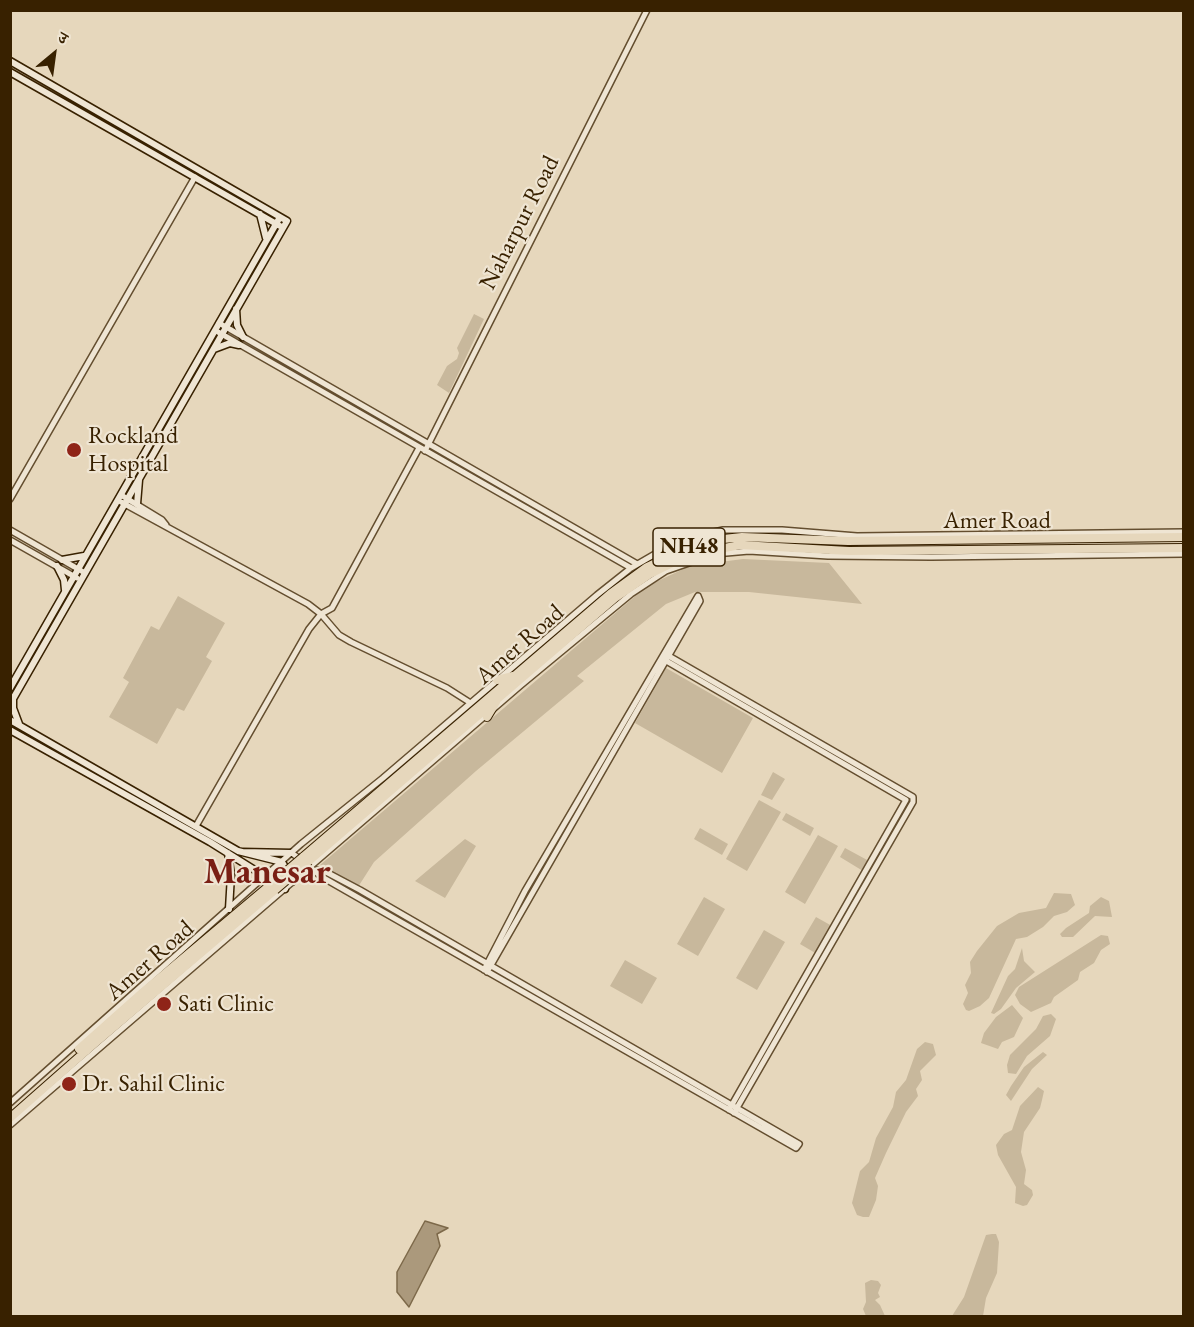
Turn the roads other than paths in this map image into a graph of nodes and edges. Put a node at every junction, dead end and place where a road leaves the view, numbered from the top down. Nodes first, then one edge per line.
1 (647, 10) edge
2 (10, 61) edge
3 (10, 72) edge
4 (195, 177) junction
5 (260, 214) junction
6 (280, 225) junction
7 (266, 242) junction
8 (236, 309) junction
9 (222, 325) junction
10 (218, 332) junction
11 (243, 337) junction
12 (239, 345) junction
13 (212, 350) junction
14 (429, 443) junction
15 (419, 448) junction
16 (425, 451) junction
17 (140, 476) junction
18 (10, 499) edge
19 (122, 499) junction
20 (136, 504) junction
21 (166, 525) junction
22 (10, 530) edge
23 (1184, 532) edge
24 (802, 535) junction
25 (1111, 536) junction
26 (1184, 537) edge
27 (10, 540) edge
28 (1184, 548) edge
29 (88, 552) junction
30 (819, 553) junction
31 (1184, 554) edge
32 (62, 560) junction
33 (637, 564) junction
34 (57, 566) junction
35 (631, 568) junction
36 (78, 569) junction
37 (74, 576) junction
38 (83, 577) junction
39 (64, 593) junction
40 (321, 614) junction
41 (664, 656) junction
42 (514, 675) junction
43 (497, 680) junction
44 (10, 688) edge
45 (502, 694) junction
46 (12, 701) edge
47 (469, 702) junction
48 (487, 717) junction
49 (10, 720) edge
50 (20, 725) junction
51 (12, 731) edge
52 (46, 740) junction
53 (43, 747) junction
54 (196, 826) junction
55 (241, 852) junction
56 (228, 853) junction
57 (292, 853) junction
58 (307, 861) junction
59 (282, 862) junction
60 (316, 870) junction
61 (265, 876) junction
62 (293, 881) junction
63 (272, 888) junction
64 (285, 889) junction
65 (229, 909) junction
66 (488, 964) junction
67 (485, 971) junction
68 (173, 983) junction
69 (145, 988) junction
70 (158, 990) junction
71 (117, 1028) junction
72 (10, 1103) edge
73 (733, 1108) junction
74 (10, 1112) edge
75 (10, 1118) edge
76 (10, 1125) edge

1 - 14 street, Naharpur Road
2 - 6 main road
3 - 4 main road
4 - 5 main road
4 - 18 street
5 - 6 main road
5 - 7 main road
6 - 7 main road
6 - 8 main road
7 - 9 main road
8 - 9 main road
8 - 11 main road
9 - 10 main road
9 - 11 street
10 - 12 street
10 - 13 main road
10 - 19 main road
11 - 14 street
12 - 13 main road
12 - 15 street
13 - 17 main road
14 - 16 street, Naharpur Road
14 - 33 street
15 - 16 street
15 - 40 street
16 - 35 street
17 - 19 main road
17 - 20 main road
19 - 20 street
19 - 21 street
19 - 29 main road
19 - 38 main road
20 - 21 street
21 - 40 street
22 - 32 street
23 - 25 street
24 - 25 highway, Amer Road / NH48
24 - 33 street
24 - 42 highway, Amer Road / NH48
25 - 26 highway, Amer Road / NH48
27 - 34 street
28 - 30 highway, Amer Road / NH48
29 - 32 main road
29 - 36 main road
30 - 31 street
30 - 45 highway, Amer Road / NH48
30 - 48 street
32 - 36 street
33 - 35 street
34 - 37 street
34 - 39 main road
35 - 43 street
36 - 37 main road
36 - 38 street
37 - 38 street
37 - 39 main road
38 - 46 main road
39 - 44 main road
40 - 47 street
40 - 54 street
41 - 41 street
41 - 66 street
41 - 73 street
42 - 43 highway
42 - 58 highway, Amer Road / NH48
43 - 47 street
45 - 48 highway
45 - 58 highway, Amer Road / NH48
46 - 50 main road
47 - 57 street
48 - 58 street
49 - 50 main road
50 - 52 main road
51 - 53 main road
52 - 53 main road
52 - 54 main road
53 - 56 main road
54 - 55 main road
55 - 57 main road
55 - 59 main road
56 - 61 main road
56 - 65 main road
57 - 58 street
57 - 59 street
58 - 60 street
58 - 62 street
58 - 63 highway, Amer Road / NH48, bridge
59 - 61 street
59 - 62 main road
60 - 66 street
60 - 67 street
61 - 64 main road
61 - 65 street
62 - 64 street
63 - 69 highway, Amer Road / NH48
63 - 70 highway, Amer Road / NH48
64 - 68 street
65 - 69 street
66 - 67 street
66 - 73 street
67 - 73 street
68 - 70 highway
68 - 71 street
69 - 72 street
69 - 74 highway, Amer Road / NH48
70 - 71 highway, Amer Road / NH48
71 - 75 highway, Amer Road / NH48
71 - 76 street
73 - 73 street

